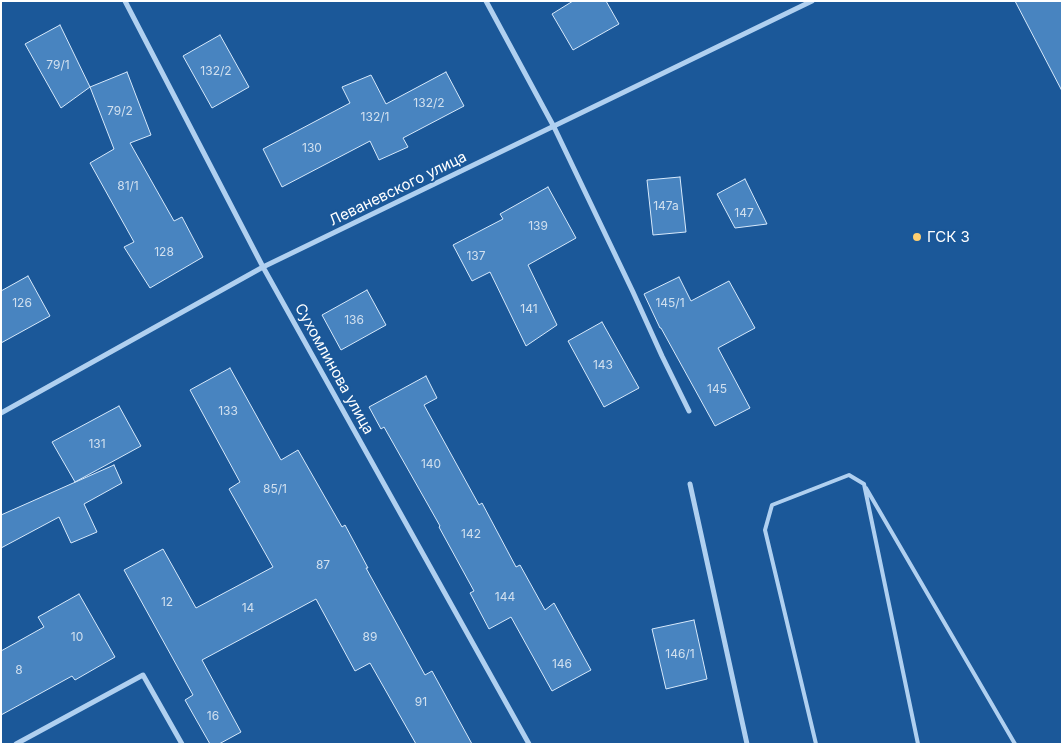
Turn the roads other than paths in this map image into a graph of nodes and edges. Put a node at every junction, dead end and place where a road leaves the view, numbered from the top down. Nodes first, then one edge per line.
1 (125, 1) edge
2 (486, 1) edge
3 (812, 1) edge
4 (554, 127) junction
5 (263, 268) junction
6 (689, 411) dead end
7 (1, 413) edge
8 (690, 484) dead end
9 (864, 484) junction
10 (16, 744) edge
11 (182, 744) edge
12 (529, 744) edge
13 (747, 744) edge
14 (816, 744) edge
15 (918, 744) edge
16 (1015, 744) edge

1 - 5 street, Сухомлинова улица
2 - 4 street
3 - 4 street, Леваневского улица
4 - 5 street, Леваневского улица
4 - 6 street
5 - 7 street, Леваневского улица
5 - 12 street, Сухомлинова улица
8 - 13 street
9 - 14 lane
9 - 15 lane
9 - 16 lane
10 - 11 street

